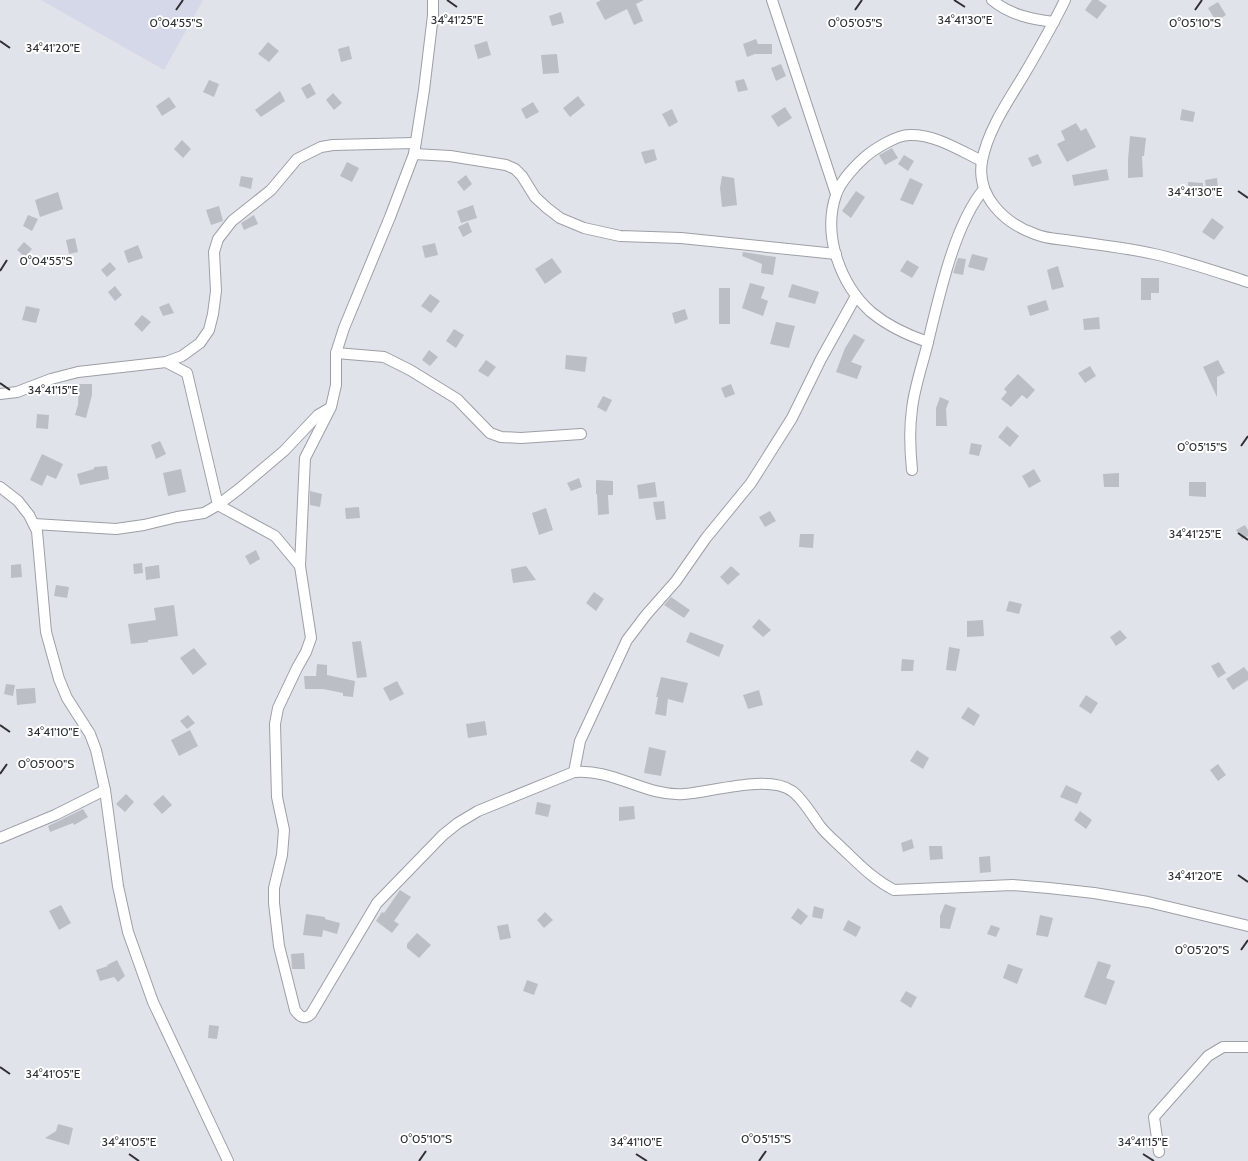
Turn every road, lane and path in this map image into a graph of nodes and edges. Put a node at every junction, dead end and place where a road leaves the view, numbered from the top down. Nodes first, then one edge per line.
1 (434, 0) edge
2 (772, 0) edge
3 (992, 0) edge
4 (1065, 0) edge
5 (1054, 22) junction
6 (416, 143) junction
7 (414, 154) junction
8 (982, 161) junction
9 (984, 189) junction
10 (836, 194) junction
11 (836, 254) junction
12 (1248, 282) edge
13 (856, 296) junction
14 (928, 342) junction
15 (336, 353) junction
16 (166, 362) junction
17 (0, 394) edge
18 (331, 407) junction
19 (581, 434) dead end
20 (912, 470) dead end
21 (0, 487) edge
22 (218, 505) junction
23 (34, 524) junction
24 (300, 566) junction
25 (574, 772) junction
26 (105, 790) junction
27 (0, 838) edge
28 (1248, 926) edge
29 (1248, 1047) edge
30 (1159, 1152) dead end
31 (228, 1161) edge

1 - 6 street
2 - 10 street
3 - 5 street
4 - 5 street
5 - 8 street
6 - 7 street
6 - 16 street
7 - 11 street
7 - 15 street
8 - 9 street
8 - 10 street
9 - 12 street
9 - 14 street
10 - 11 street
11 - 13 street
13 - 14 street
13 - 25 street
14 - 20 street
15 - 18 street
15 - 19 street
16 - 17 street
16 - 22 street
18 - 22 street
18 - 24 street
21 - 23 street
22 - 23 street
22 - 24 street
23 - 26 street
24 - 25 street
25 - 28 street
26 - 27 street
26 - 31 street
29 - 30 street

